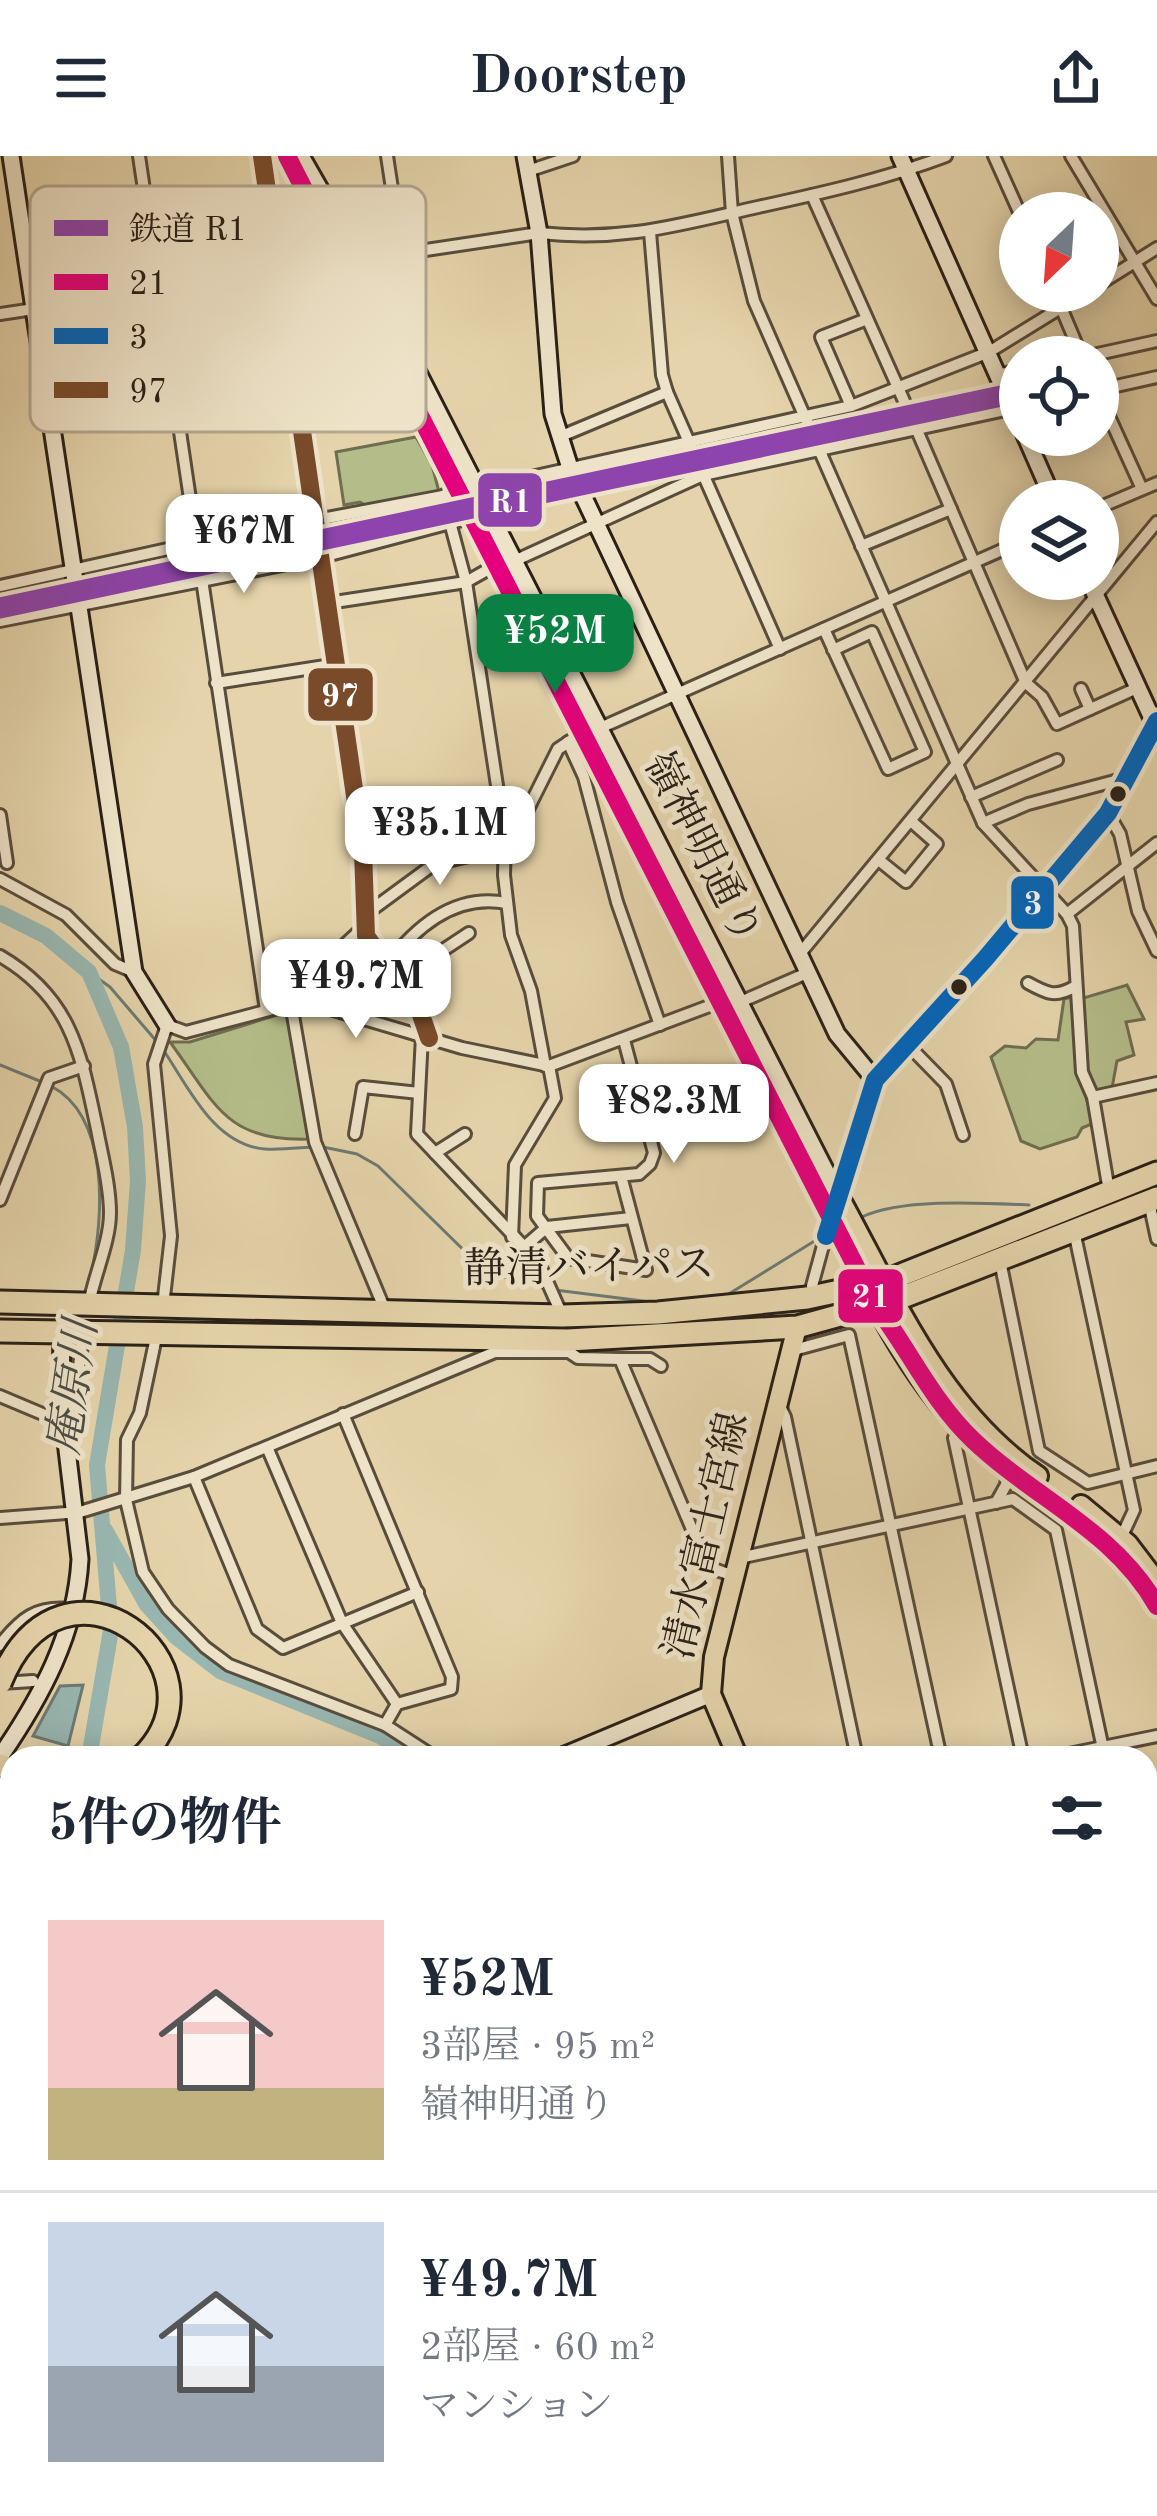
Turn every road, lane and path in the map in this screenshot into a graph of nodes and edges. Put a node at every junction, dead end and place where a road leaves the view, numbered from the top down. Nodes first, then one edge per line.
1 (11, 156) edge
2 (139, 156) edge
3 (262, 156) edge
4 (285, 156) edge
5 (304, 156) edge
6 (387, 156) edge
7 (573, 156) edge
8 (728, 156) edge
9 (946, 156) edge
10 (994, 156) edge
11 (1071, 156) edge
12 (903, 163) edge
13 (527, 164) edge
14 (306, 181) junction
15 (143, 186) edge
16 (266, 186) edge
17 (308, 186) edge
18 (309, 186) edge
19 (391, 186) edge
20 (1010, 192) edge
21 (812, 196) junction
22 (732, 213) junction
23 (650, 232) junction
24 (539, 233) junction
25 (1157, 248) edge
26 (426, 249) edge
27 (1135, 262) junction
28 (30, 272) edge
29 (1119, 272) edge
30 (1157, 299) edge
31 (30, 310) edge
32 (1053, 312) edge
33 (0, 314) edge
34 (867, 319) junction
35 (1157, 341) edge
36 (1119, 349) edge
37 (988, 352) junction
38 (1157, 377) edge
39 (999, 379) edge
40 (1119, 386) edge
41 (426, 389) edge
42 (667, 392) junction
43 (902, 395) junction
44 (851, 406) junction
45 (803, 414) junction
46 (999, 416) edge
47 (916, 428) junction
48 (54, 432) edge
49 (179, 432) edge
50 (303, 432) edge
51 (421, 432) edge
52 (559, 437) junction
53 (1119, 438) edge
54 (690, 441) junction
55 (818, 449) junction
56 (571, 467) junction
57 (703, 476) junction
58 (1157, 482) edge
59 (477, 489) junction
60 (1142, 489) junction
61 (450, 491) junction
62 (1119, 499) edge
63 (951, 509) junction
64 (472, 517) junction
65 (316, 519) junction
66 (1157, 522) edge
67 (595, 523) junction
68 (451, 525) junction
69 (195, 543) junction
70 (862, 546) junction
71 (999, 551) edge
72 (322, 557) junction
73 (514, 560) junction
74 (974, 562) junction
75 (496, 565) junction
76 (1119, 569) edge
77 (75, 570) junction
78 (202, 581) junction
79 (466, 582) junction
80 (0, 586) edge
81 (1094, 600) edge
82 (1097, 600) edge
83 (885, 601) junction
84 (328, 603) junction
85 (80, 605) junction
86 (0, 621) edge
87 (824, 629) junction
88 (780, 649) junction
89 (833, 650) junction
90 (338, 664) junction
91 (216, 682) junction
92 (1026, 683) junction
93 (1137, 688) junction
94 (1081, 689) dead end
95 (677, 696) junction
96 (1090, 709) junction
97 (940, 725) junction
98 (1156, 725) edge
99 (600, 728) junction
100 (918, 735) junction
101 (575, 738) junction
102 (1058, 760) dead end
103 (957, 764) junction
104 (1126, 778) junction
105 (971, 797) junction
106 (1108, 813) junction
107 (0, 815) edge
108 (912, 823) junction
109 (983, 823) junction
110 (505, 843) junction
111 (1157, 843) edge
112 (880, 861) junction
113 (7, 863) dead end
114 (1126, 865) junction
115 (0, 879) edge
116 (1045, 890) junction
117 (507, 903) junction
118 (1067, 914) junction
119 (366, 920) junction
120 (469, 933) dead end
121 (1157, 951) edge
122 (0, 956) edge
123 (799, 956) junction
124 (387, 964) junction
125 (134, 972) junction
126 (807, 973) junction
127 (398, 980) junction
128 (1028, 983) dead end
129 (1074, 987) junction
130 (297, 1003) junction
131 (727, 1005) junction
132 (266, 1010) junction
133 (167, 1025) junction
134 (659, 1025) junction
135 (425, 1037) junction
136 (624, 1040) junction
137 (908, 1045) junction
138 (84, 1066) junction
139 (547, 1066) junction
140 (874, 1080) junction
141 (1157, 1083) edge
142 (419, 1093) junction
143 (1093, 1097) junction
144 (355, 1134) dead end
145 (465, 1134) dead end
146 (963, 1135) dead end
147 (435, 1153) junction
148 (1157, 1173) edge
149 (620, 1176) junction
150 (1109, 1192) junction
151 (837, 1193) junction
152 (1153, 1200) edge
153 (0, 1201) edge
154 (632, 1218) junction
155 (830, 1218) junction
156 (547, 1227) junction
157 (1073, 1231) junction
158 (512, 1237) junction
159 (1157, 1239) edge
160 (524, 1247) junction
161 (1000, 1261) junction
162 (812, 1286) dead end
163 (880, 1293) junction
164 (96, 1301) junction
165 (0, 1302) edge
166 (385, 1310) junction
167 (562, 1316) junction
168 (151, 1319) junction
169 (797, 1327) junction
170 (62, 1330) junction
171 (0, 1331) edge
172 (89, 1337) junction
173 (568, 1346) junction
174 (790, 1351) junction
175 (620, 1359) junction
176 (662, 1366) dead end
177 (0, 1396) edge
178 (776, 1398) junction
179 (343, 1414) junction
180 (64, 1423) junction
181 (954, 1438) dead end
182 (267, 1447) junction
183 (1157, 1466) edge
184 (1008, 1469) junction
185 (1126, 1473) junction
186 (194, 1477) junction
187 (123, 1501) junction
188 (996, 1503) junction
189 (970, 1508) junction
190 (77, 1512) junction
191 (0, 1518) edge
192 (890, 1525) junction
193 (1121, 1538) junction
194 (811, 1543) junction
195 (737, 1567) junction
196 (1157, 1582) edge
197 (418, 1592) junction
198 (1157, 1606) edge
199 (73, 1609) junction
200 (342, 1623) junction
201 (0, 1645) edge
202 (33, 1681) dead end
203 (0, 1683) edge
204 (711, 1694) junction
205 (397, 1703) junction
206 (385, 1725) junction
207 (1157, 1736) edge
208 (9, 1746) edge
209 (149, 1746) edge
210 (417, 1746) edge
211 (596, 1746) edge
212 (733, 1746) edge
213 (854, 1746) edge
214 (937, 1746) edge
215 (1020, 1746) edge
216 (1102, 1746) edge
217 (1126, 1746) edge

1 - 28 street
2 - 15 street
3 - 16 street
4 - 14 street, 嶺神明通り
5 - 14 street
6 - 19 street
7 - 13 street
8 - 22 street
9 - 12 street
10 - 20 street
11 - 27 street
12 - 21 street
12 - 37 street
13 - 24 street
14 - 17 street, 嶺神明通り
14 - 18 street, 嶺神明通り
21 - 22 street
21 - 34 street
22 - 23 street
22 - 45 street
23 - 24 street
23 - 42 street
24 - 26 street
24 - 52 street
25 - 27 street
27 - 29 street
27 - 30 street
31 - 33 street
32 - 37 street
34 - 43 street
34 - 44 street
35 - 36 street
37 - 39 street
37 - 43 street
38 - 40 street
41 - 59 street, 嶺神明通り
42 - 52 street
42 - 54 street
43 - 44 street
44 - 45 street
45 - 54 street
45 - 55 street
46 - 47 street
47 - 55 street
47 - 63 street
48 - 77 street
49 - 69 street
50 - 65 street
51 - 61 street, 嶺神明通り
52 - 56 street
53 - 60 street
54 - 56 street
54 - 57 street
55 - 57 street
55 - 70 street
56 - 59 street
56 - 67 street
57 - 67 street
57 - 88 street
58 - 60 street
59 - 73 street, 嶺神明通り
60 - 62 street
61 - 64 street, 嶺神明通り
61 - 65 street
61 - 68 street
63 - 70 street
63 - 74 street
64 - 68 street
64 - 75 street, 嶺神明通り
65 - 69 street
65 - 72 street
66 - 76 street
67 - 73 street
67 - 95 street
68 - 72 street
68 - 79 street
69 - 77 street
69 - 78 street
70 - 83 street
71 - 74 street
72 - 78 street
72 - 84 street
73 - 99 street, 嶺神明通り
74 - 83 street
74 - 92 street
75 - 79 street
75 - 101 street, 嶺神明通り
77 - 80 street
77 - 85 street
78 - 85 street
78 - 91 street
79 - 84 street
79 - 110 street
81 - 92 street
82 - 93 street
83 - 87 street
83 - 97 street
84 - 90 street
85 - 86 street
85 - 125 street
87 - 88 street
87 - 89 street
88 - 95 street
89 - 100 street
89 - 100 street
90 - 91 street
90 - 119 street
91 - 132 street
92 - 96 street
92 - 103 street
93 - 96 street
93 - 98 street
94 - 96 street
95 - 99 street
95 - 123 street
97 - 100 street
97 - 103 street
98 - 104 main road
99 - 131 street, 嶺神明通り
101 - 110 street
101 - 131 street, 嶺神明通り
101 - 134 street
102 - 105 street
103 - 105 street
103 - 108 street
104 - 106 main road
104 - 109 street
105 - 109 street
106 - 114 street
106 - 116 main road
107 - 113 street
108 - 112 street
108 - 112 street
109 - 116 street
110 - 117 street
110 - 119 street
111 - 114 street
112 - 123 street
114 - 118 street
114 - 121 street
115 - 125 street
116 - 118 street
116 - 137 main road
117 - 124 street
117 - 139 street
118 - 129 street
119 - 124 street
119 - 130 street
120 - 127 street
122 - 138 street
123 - 126 street
124 - 127 street
125 - 133 street
126 - 131 street
126 - 140 street
127 - 135 street
128 - 129 street
129 - 143 street
130 - 132 street
130 - 135 street
130 - 166 street
131 - 134 street
131 - 151 street, 嶺神明通り
131 - 155 street, 嶺神明通り
132 - 133 street
133 - 168 street
134 - 136 street
135 - 139 street
135 - 142 street
136 - 139 street
136 - 149 street
137 - 140 main road
137 - 146 street
138 - 153 street
138 - 164 street
139 - 158 street
140 - 151 main road
141 - 143 street
142 - 144 street
142 - 147 street
143 - 150 street
145 - 147 street
147 - 158 street
148 - 150 highway, 静清バイパス
149 - 154 street
149 - 156 street
150 - 163 highway, 静清バイパス
151 - 155 main road
151 - 163 main road
152 - 157 highway, 静清バイパス
152 - 159 street
154 - 156 street
154 - 156 street
155 - 162 street
155 - 163 main road
156 - 160 street
157 - 161 highway, 静清バイパス
157 - 185 street
158 - 160 street
160 - 167 street
161 - 163 highway, 静清バイパス
161 - 185 street
163 - 167 highway, 静清バイパス
163 - 169 highway, 静清バイパス
163 - 184 main road
163 - 193 main road
164 - 165 highway, 静清バイパス
164 - 168 highway, 静清バイパス
166 - 167 highway, 静清バイパス
166 - 168 highway, 静清バイパス
167 - 173 street
168 - 172 highway, 静清バイパス
168 - 173 highway, 静清バイパス
168 - 187 street
169 - 173 highway, 静清バイパス
169 - 174 main road, 清水富士宮線
170 - 171 highway, 静清バイパス
170 - 172 highway, 静清バイパス
170 - 180 street
172 - 180 street
173 - 175 street
173 - 179 street
174 - 178 main road, 清水富士宮線
174 - 192 street
175 - 176 street
175 - 195 street
177 - 180 street
178 - 194 street
178 - 195 main road, 清水富士宮線
179 - 182 street
179 - 197 street
180 - 190 street
181 - 189 street
182 - 186 street
182 - 200 street
183 - 185 street
184 - 188 street
184 - 198 main road
185 - 193 street
186 - 187 street
186 - 200 street
187 - 190 street
187 - 206 street
188 - 189 street
188 - 216 street
189 - 192 street
189 - 215 street
190 - 191 street
190 - 199 street
192 - 194 street
192 - 214 street
193 - 196 main road
194 - 195 street
194 - 213 street
195 - 204 main road, 清水富士宮線
197 - 200 street
197 - 205 street
199 - 201 street
199 - 208 street
200 - 205 street
202 - 203 street
203 - 209 highway, bridge
204 - 211 street
204 - 212 main road, 清水富士宮線
205 - 206 street
206 - 210 street
207 - 217 street

